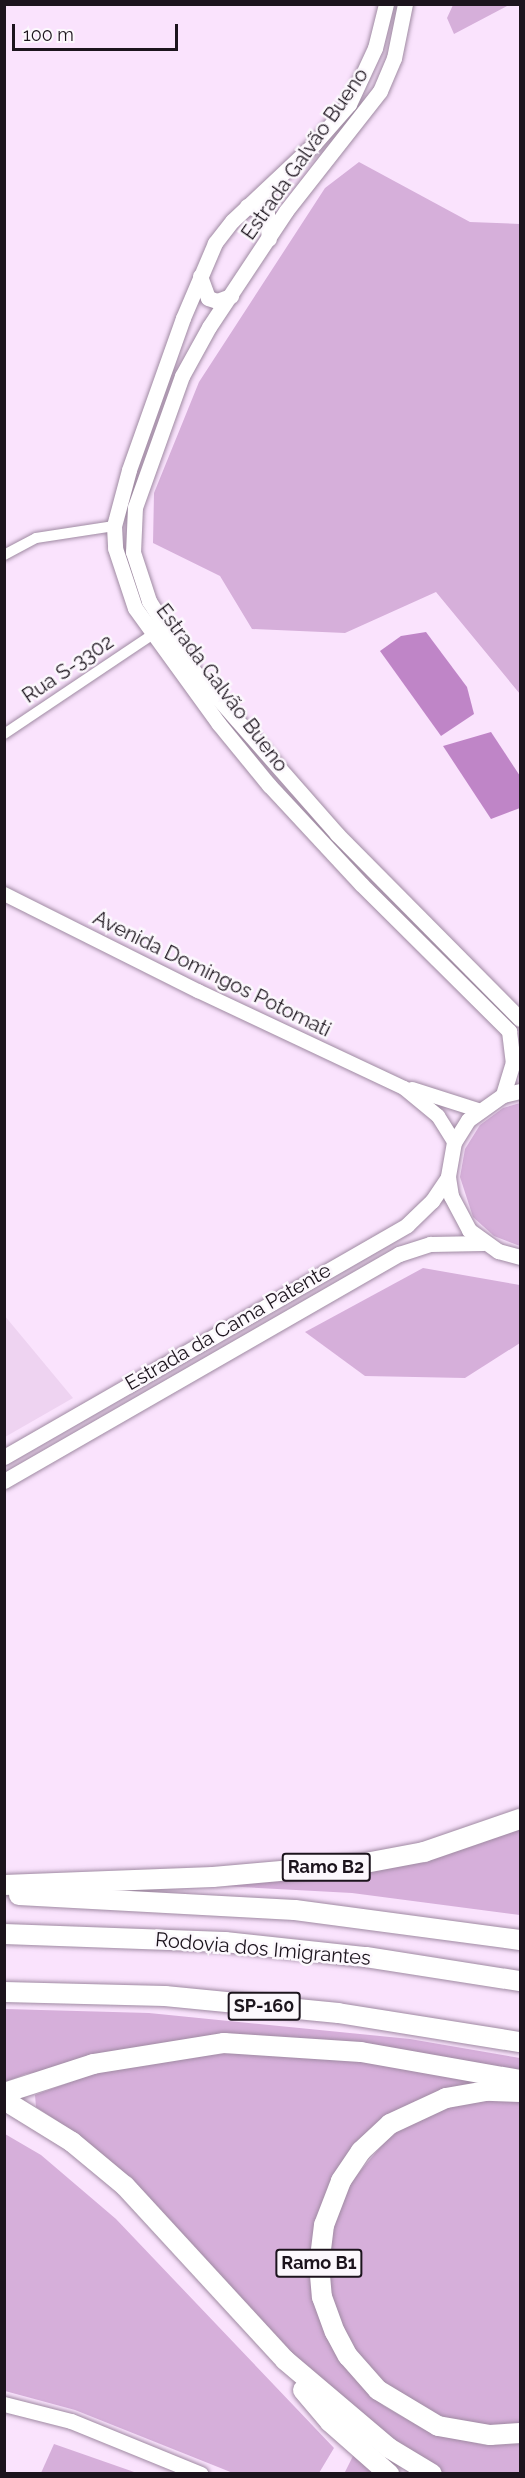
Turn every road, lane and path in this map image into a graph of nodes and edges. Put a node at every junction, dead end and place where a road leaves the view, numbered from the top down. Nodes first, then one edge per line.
1 (386, 4) edge
2 (405, 4) edge
3 (247, 206) junction
4 (269, 239) junction
5 (200, 276) junction
6 (231, 296) junction
7 (114, 526) junction
8 (4, 555) edge
9 (152, 635) junction
10 (4, 734) edge
11 (4, 894) edge
12 (520, 1019) edge
13 (404, 1088) junction
14 (520, 1091) edge
15 (503, 1095) junction
16 (478, 1110) junction
17 (454, 1142) junction
18 (448, 1177) junction
19 (483, 1243) junction
20 (520, 1257) edge
21 (4, 1457) edge
22 (4, 1481) edge
23 (520, 1819) edge
24 (4, 1885) edge
25 (4, 1895) edge
26 (4, 1934) edge
27 (520, 1940) edge
28 (520, 1981) edge
29 (4, 1992) edge
30 (520, 2042) edge
31 (520, 2080) edge
32 (520, 2092) edge
33 (4, 2093) edge
34 (4, 2100) edge
35 (285, 2360) junction
36 (4, 2404) edge
37 (520, 2433) edge
38 (201, 2474) edge
39 (389, 2474) edge
40 (432, 2474) edge

1 - 3 main road, Estrada Galvão Bueno
2 - 4 main road, Estrada Galvão Bueno
3 - 4 main road
3 - 5 main road, Estrada Galvão Bueno
4 - 6 main road, Estrada Galvão Bueno
5 - 6 main road
5 - 7 main road, Estrada Galvão Bueno
6 - 12 main road, Estrada Galvão Bueno
7 - 8 street
7 - 9 main road, Estrada Galvão Bueno
9 - 10 street, Rua S-3302
9 - 15 main road, Estrada Galvão Bueno
11 - 13 street, Avenida Domingos Potomati
13 - 16 street, Avenida Domingos Potomati
13 - 17 street, Avenida Domingos Potomati
14 - 15 main road
15 - 16 main road
16 - 17 main road
17 - 18 main road
18 - 19 main road
18 - 21 main road, Estrada da Cama Patente
19 - 20 main road
19 - 22 main road, Estrada da Cama Patente
23 - 24 highway, Ramo B2
25 - 27 highway
26 - 28 highway, Rodovia dos Imigrantes
29 - 30 highway, SP-160
31 - 33 highway
32 - 37 highway, Ramo B1
34 - 35 highway
35 - 39 highway
35 - 40 highway
36 - 38 main road

